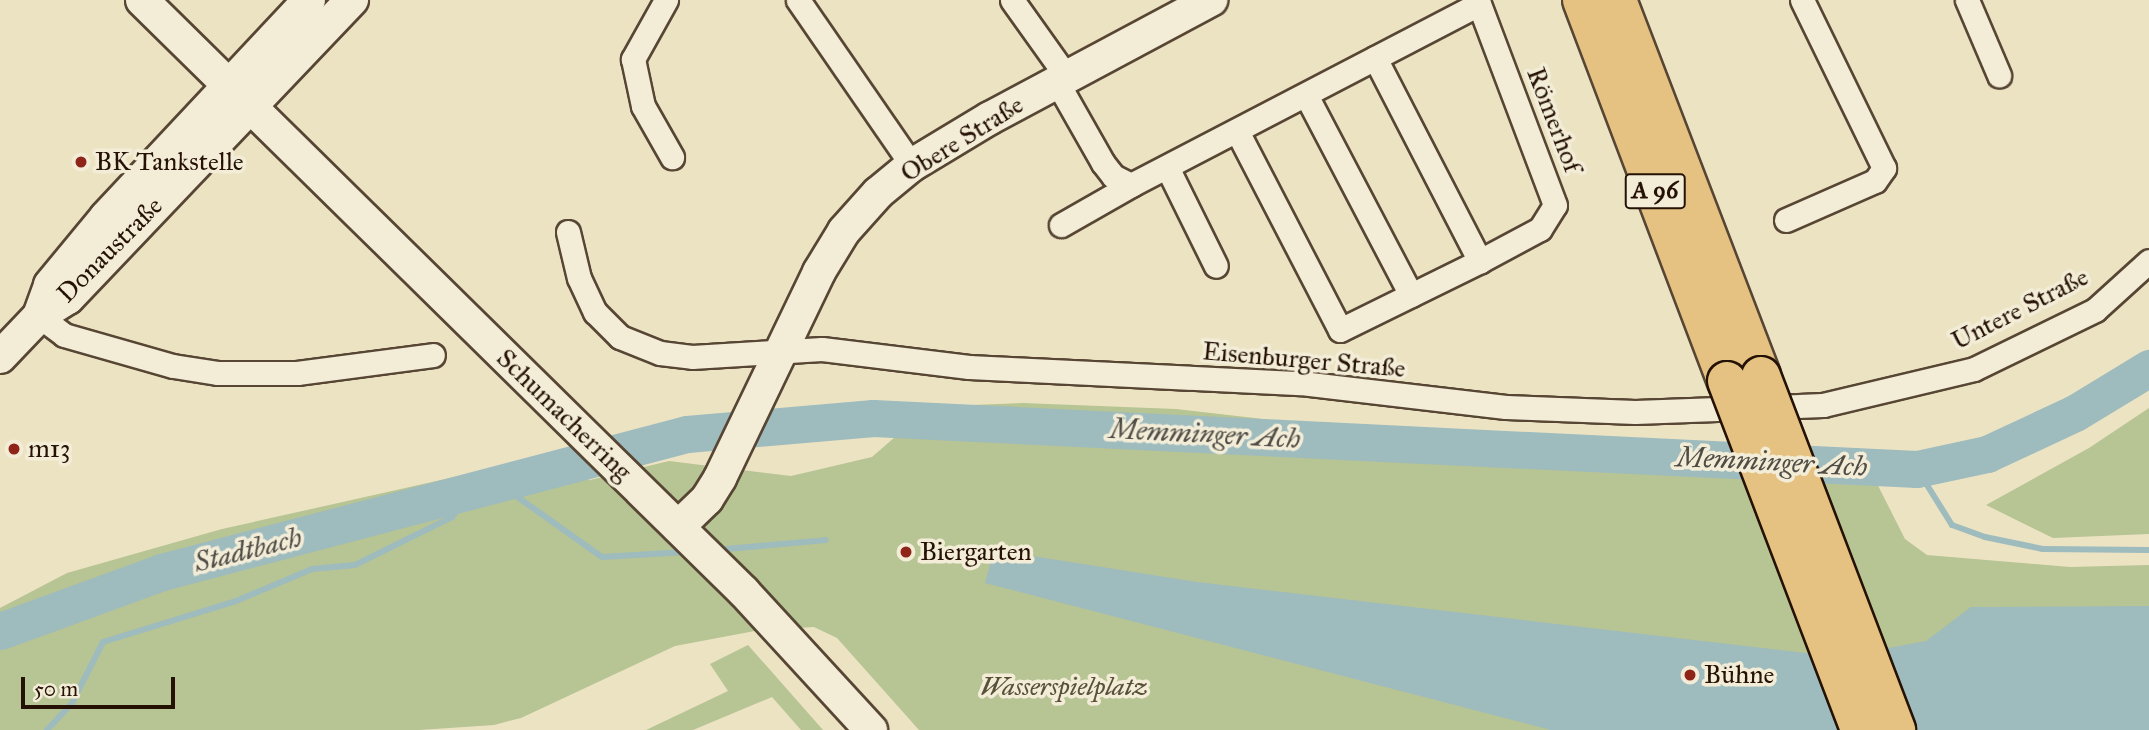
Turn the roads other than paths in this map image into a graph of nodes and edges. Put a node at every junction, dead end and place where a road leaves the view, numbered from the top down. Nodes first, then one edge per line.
1 (142, 0) edge
2 (309, 0) edge
3 (352, 0) edge
4 (666, 0) edge
5 (798, 0) edge
6 (1012, 0) edge
7 (1211, 0) edge
8 (1582, 0) edge
9 (1617, 0) edge
10 (1802, 0) edge
11 (1967, 0) edge
12 (1478, 2) edge
13 (1376, 58) junction
14 (1998, 75) dead end
15 (1062, 79) junction
16 (230, 82) junction
17 (1306, 95) junction
18 (252, 104) junction
19 (1237, 131) junction
20 (672, 157) dead end
21 (912, 165) junction
22 (1167, 166) junction
23 (1131, 185) junction
24 (1786, 220) dead end
25 (1061, 225) dead end
26 (568, 232) dead end
27 (1480, 261) junction
28 (2149, 261) edge
29 (1216, 266) dead end
30 (1412, 295) junction
31 (39, 316) junction
32 (782, 350) junction
33 (433, 355) dead end
34 (0, 357) edge
35 (1744, 379) junction
36 (1823, 405) joint
37 (686, 535) junction
38 (871, 730) edge
39 (1860, 730) edge
40 (1896, 730) edge

1 - 16 street, Schumacherring
2 - 16 street, Donaustraße
3 - 18 street, Donaustraße
4 - 20 street
5 - 21 street
6 - 15 street
7 - 15 street, Obere Straße
8 - 35 highway, A 96
9 - 35 highway, A 96
10 - 24 street
11 - 14 street
12 - 13 street, Römerhof
12 - 27 street, Römerhof
13 - 17 street, Römerhof
13 - 27 street
15 - 21 street, Obere Straße
15 - 23 street
16 - 18 street, Schumacherring
16 - 31 street, Donaustraße
17 - 19 street, Römerhof
17 - 30 street
18 - 31 street, Donaustraße
18 - 37 street, Schumacherring
19 - 22 street, Römerhof
19 - 30 street, Römerhof
21 - 32 street, Obere Straße
22 - 23 street, Römerhof
22 - 29 street
23 - 25 street, Römerhof
26 - 32 street
27 - 30 street, Römerhof
28 - 36 street, Untere Straße
31 - 33 street
31 - 34 street, Donaustraße
32 - 36 street, Eisenburger Straße
32 - 37 street, Obere Straße
35 - 39 highway, A 96, bridge
35 - 40 highway, A 96, bridge
37 - 38 street, Schumacherring

